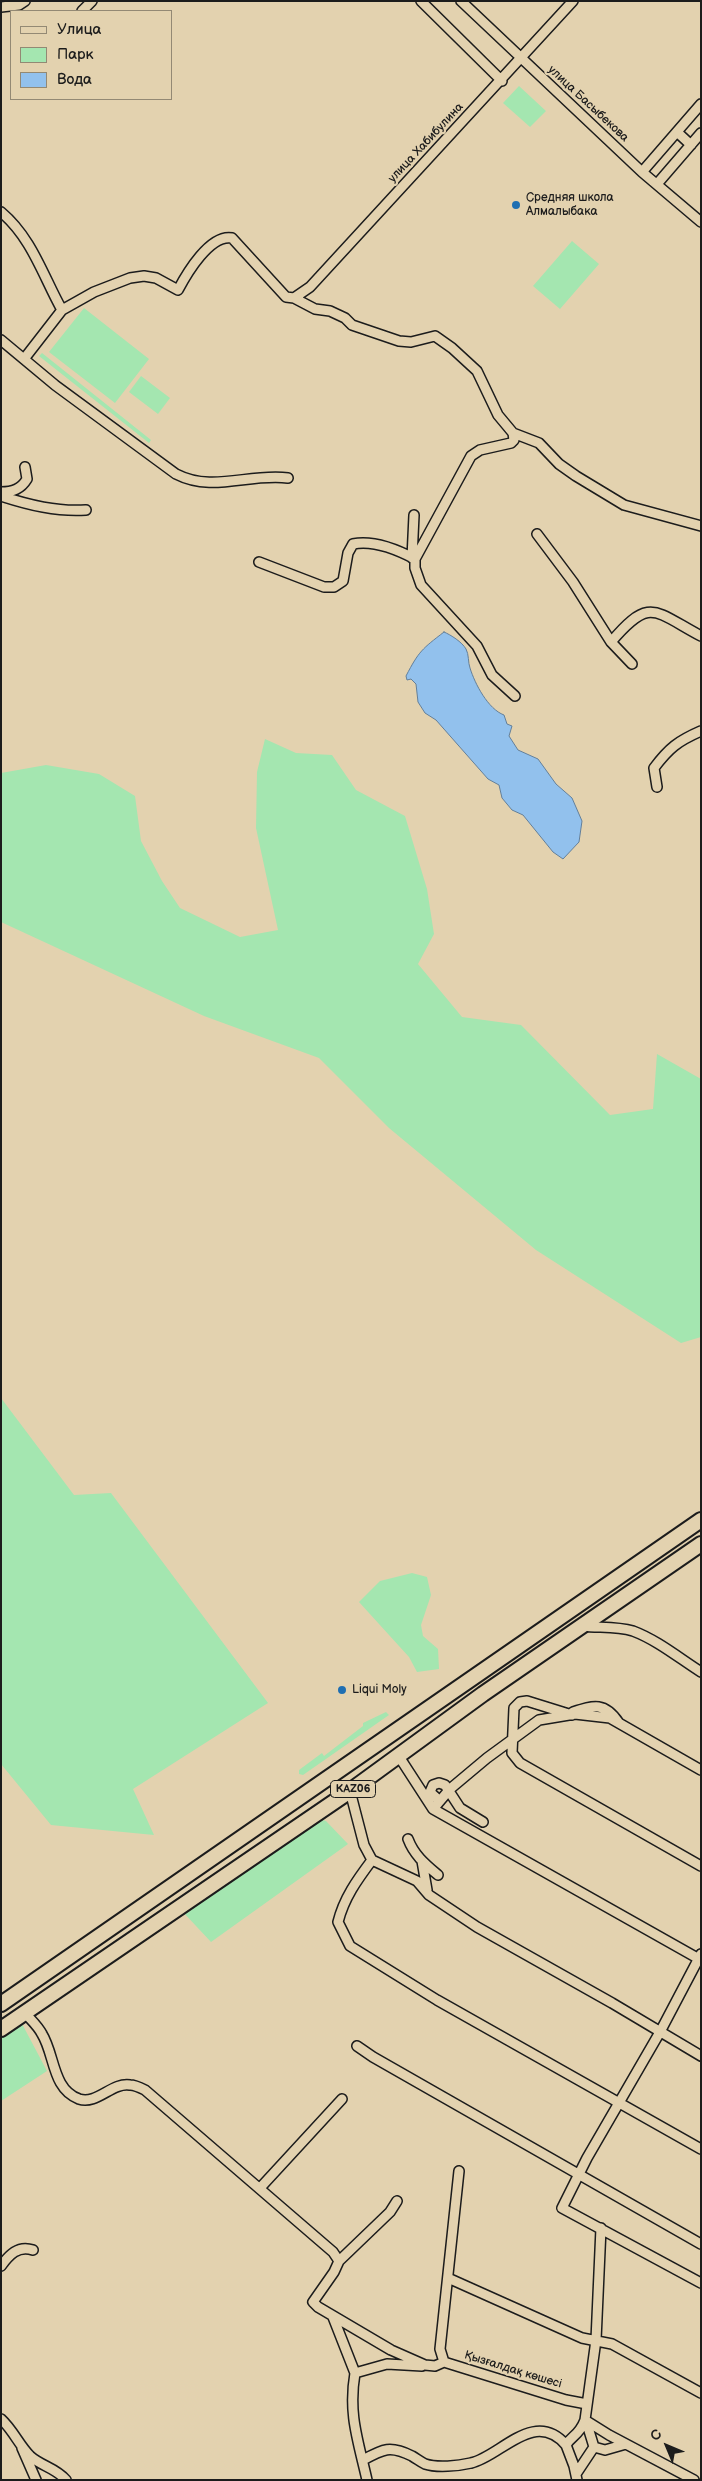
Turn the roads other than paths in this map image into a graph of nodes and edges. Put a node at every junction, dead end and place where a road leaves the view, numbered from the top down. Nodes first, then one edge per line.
1 (25, 1) edge
2 (92, 1) edge
3 (421, 1) edge
4 (461, 1) edge
5 (573, 1) edge
6 (1, 7) edge
7 (83, 10) edge
8 (521, 59) junction
9 (502, 80) junction
10 (701, 104) edge
11 (677, 132) junction
12 (701, 133) edge
13 (691, 145) junction
14 (642, 172) junction
15 (657, 184) junction
16 (1, 212) edge
17 (701, 222) edge
18 (294, 298) junction
19 (62, 310) junction
20 (1, 340) edge
21 (24, 359) junction
22 (513, 433) junction
23 (532, 440) junction
24 (511, 443) junction
25 (25, 467) dead end
26 (288, 478) dead end
27 (1, 492) edge
28 (1, 496) edge
29 (86, 510) dead end
30 (414, 515) dead end
31 (701, 526) edge
32 (537, 534) dead end
33 (414, 559) junction
34 (259, 562) dead end
35 (701, 636) edge
36 (611, 642) junction
37 (632, 664) dead end
38 (515, 696) dead end
39 (701, 731) edge
40 (658, 787) dead end
41 (701, 1520) edge
42 (701, 1544) edge
43 (581, 1626) junction
44 (701, 1672) edge
45 (572, 1715) junction
46 (511, 1740) junction
47 (398, 1755) junction
48 (701, 1770) edge
49 (350, 1791) junction
50 (448, 1791) junction
51 (440, 1801) junction
52 (433, 1809) junction
53 (483, 1822) dead end
54 (408, 1839) dead end
55 (372, 1860) junction
56 (422, 1861) junction
57 (701, 1866) edge
58 (438, 1875) dead end
59 (429, 1895) junction
60 (700, 1957) edge
61 (1, 2004) edge
62 (25, 2013) junction
63 (1, 2029) edge
64 (660, 2032) junction
65 (358, 2046) dead end
66 (701, 2056) edge
67 (342, 2099) dead end
68 (618, 2103) junction
69 (701, 2149) edge
70 (459, 2171) dead end
71 (579, 2175) junction
72 (260, 2188) junction
73 (397, 2201) dead end
74 (601, 2228) junction
75 (701, 2244) edge
76 (33, 2250) dead end
77 (338, 2261) junction
78 (1, 2266) edge
79 (448, 2278) junction
80 (701, 2283) edge
81 (333, 2317) junction
82 (596, 2340) junction
83 (444, 2362) junction
84 (425, 2365) junction
85 (355, 2373) junction
86 (701, 2393) edge
87 (587, 2404) junction
88 (1, 2419) edge
89 (586, 2420) junction
90 (21, 2444) junction
91 (626, 2444) junction
92 (566, 2445) junction
93 (594, 2447) junction
94 (363, 2460) junction
95 (576, 2477) edge
96 (36, 2480) edge
97 (66, 2480) edge
98 (367, 2480) edge
99 (694, 2480) edge

1 - 6 street
2 - 7 street
3 - 9 street
4 - 8 street, улица Басыбекова
5 - 8 street, улица Хабибулина
8 - 9 street, улица Хабибулина
8 - 14 street, улица Басыбекова
9 - 18 street, улица Хабибулина
10 - 11 street
11 - 13 street
11 - 14 street
12 - 13 street
13 - 15 street
14 - 15 street, улица Басыбекова
15 - 17 street, улица Басыбекова
16 - 19 street
18 - 19 street
18 - 22 street
19 - 21 street
20 - 21 street
21 - 26 street
22 - 23 street
22 - 24 street
23 - 24 street
23 - 31 street
24 - 33 street
25 - 27 street
28 - 29 street
30 - 33 street
32 - 36 street
33 - 34 street
33 - 38 street
35 - 36 street
36 - 37 street
39 - 40 street
41 - 61 highway, KАZ06
42 - 43 highway, KАZ06
43 - 44 street
43 - 47 highway, KАZ06
45 - 46 street
45 - 46 street
45 - 48 street
46 - 50 street
46 - 57 street
47 - 49 highway, KАZ06
47 - 52 street
49 - 55 street
49 - 62 highway, KАZ06
50 - 51 street
50 - 51 street
50 - 53 street
51 - 52 street
52 - 60 street
54 - 56 street
55 - 59 street
55 - 68 street
56 - 58 street
56 - 59 street
59 - 64 street
60 - 64 street
62 - 63 highway, KАZ06
62 - 72 street
64 - 66 street
64 - 68 street
65 - 71 street
67 - 72 street
68 - 69 street
68 - 71 street
70 - 79 street
71 - 74 street
71 - 75 street
72 - 77 street
73 - 77 street
74 - 80 street
74 - 82 street
76 - 78 street
77 - 81 street
79 - 82 street
79 - 83 street, Қызғалдақ көшесі
81 - 84 street
81 - 85 street
82 - 86 street
82 - 87 street
83 - 84 street
83 - 87 street, Қызғалдақ көшесі
84 - 85 street
85 - 94 street
87 - 89 street
88 - 90 street
89 - 91 street
89 - 92 street
89 - 93 street
90 - 96 street
90 - 97 street
91 - 93 street
91 - 99 street
92 - 94 street
92 - 95 street
93 - 95 street
94 - 98 street

